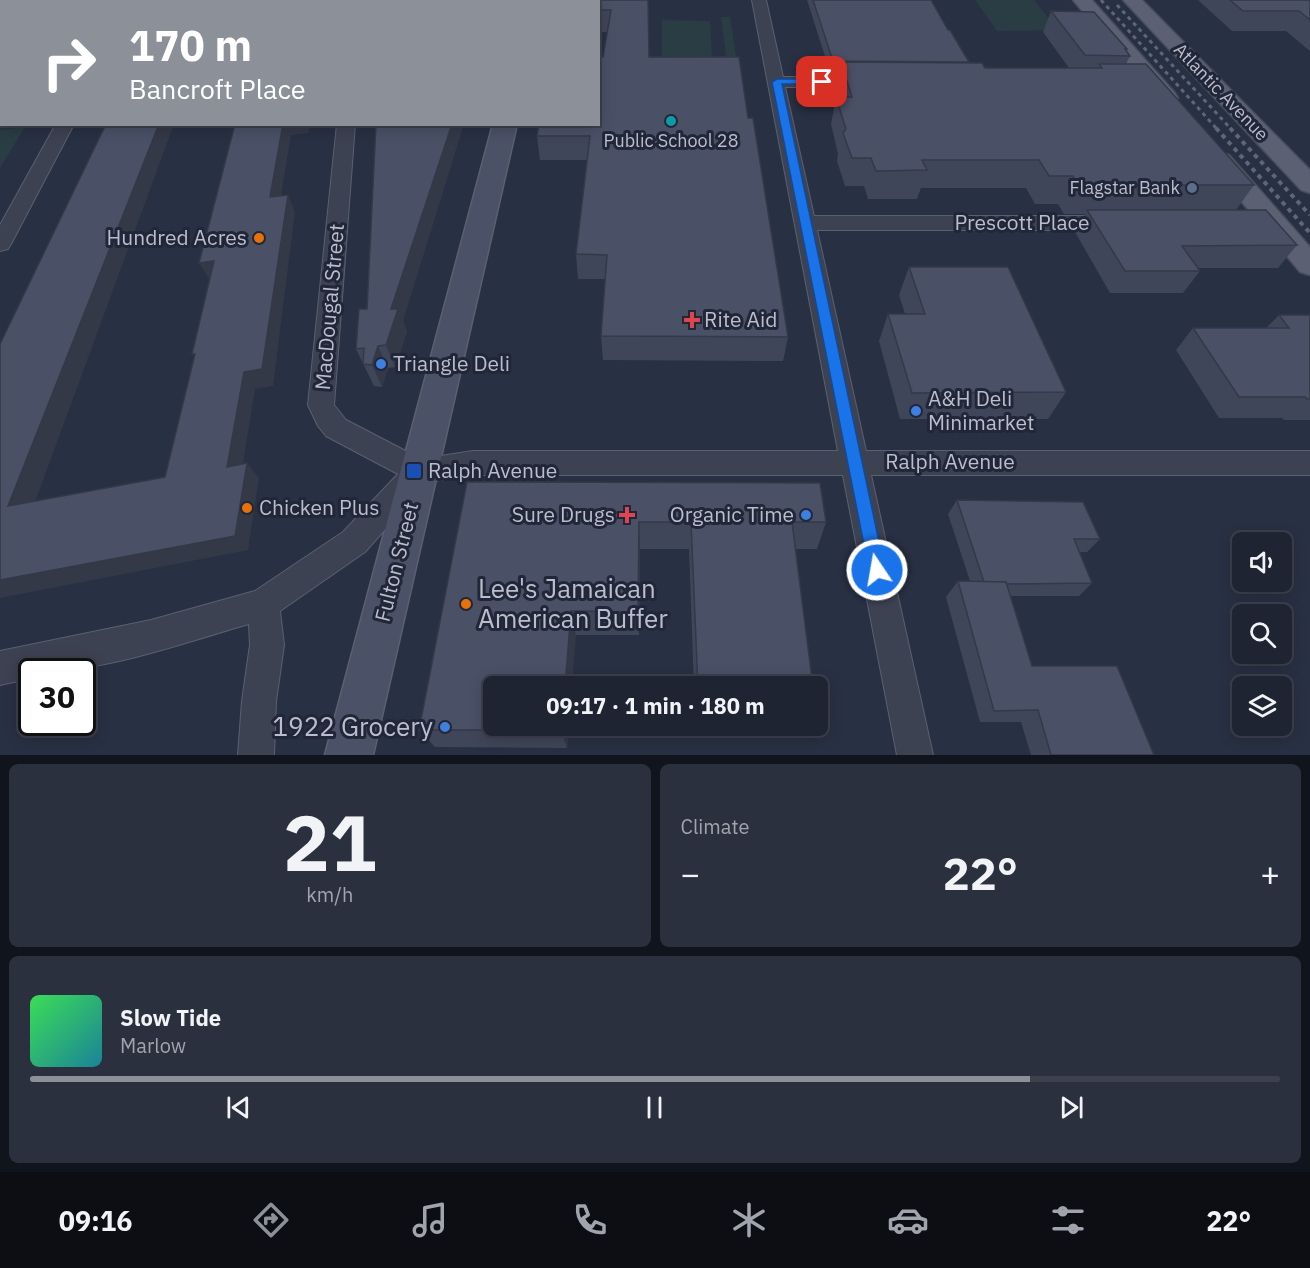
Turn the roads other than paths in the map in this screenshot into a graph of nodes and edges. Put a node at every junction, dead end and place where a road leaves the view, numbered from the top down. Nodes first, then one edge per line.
1 (759, 0) edge
2 (1082, 0) edge
3 (1132, 0) edge
4 (777, 82) junction
5 (882, 82) edge
6 (1184, 118) edge
7 (64, 126) edge
8 (346, 126) edge
9 (505, 126) edge
10 (1207, 145) edge
11 (1310, 185) edge
12 (805, 223) junction
13 (1132, 223) edge
14 (1247, 223) edge
15 (1275, 223) junction
16 (0, 244) edge
17 (1310, 265) edge
18 (855, 462) junction
19 (1310, 463) edge
20 (420, 471) junction
21 (263, 604) junction
22 (0, 668) edge
23 (256, 755) edge
24 (349, 755) edge
25 (915, 755) edge

1 - 4 street
2 - 6 main road, Atlantic Avenue
3 - 11 main road, Atlantic Avenue
4 - 5 street
4 - 12 street
7 - 16 street
8 - 20 street, MacDougal Street
9 - 20 main road, Fulton Street
10 - 15 main road
12 - 13 street, Prescott Place
12 - 18 street
14 - 15 street
15 - 17 main road
18 - 19 street, Ralph Avenue
18 - 20 street, Ralph Avenue
18 - 25 street
20 - 21 street
20 - 24 main road, Fulton Street
21 - 22 street
21 - 23 street

